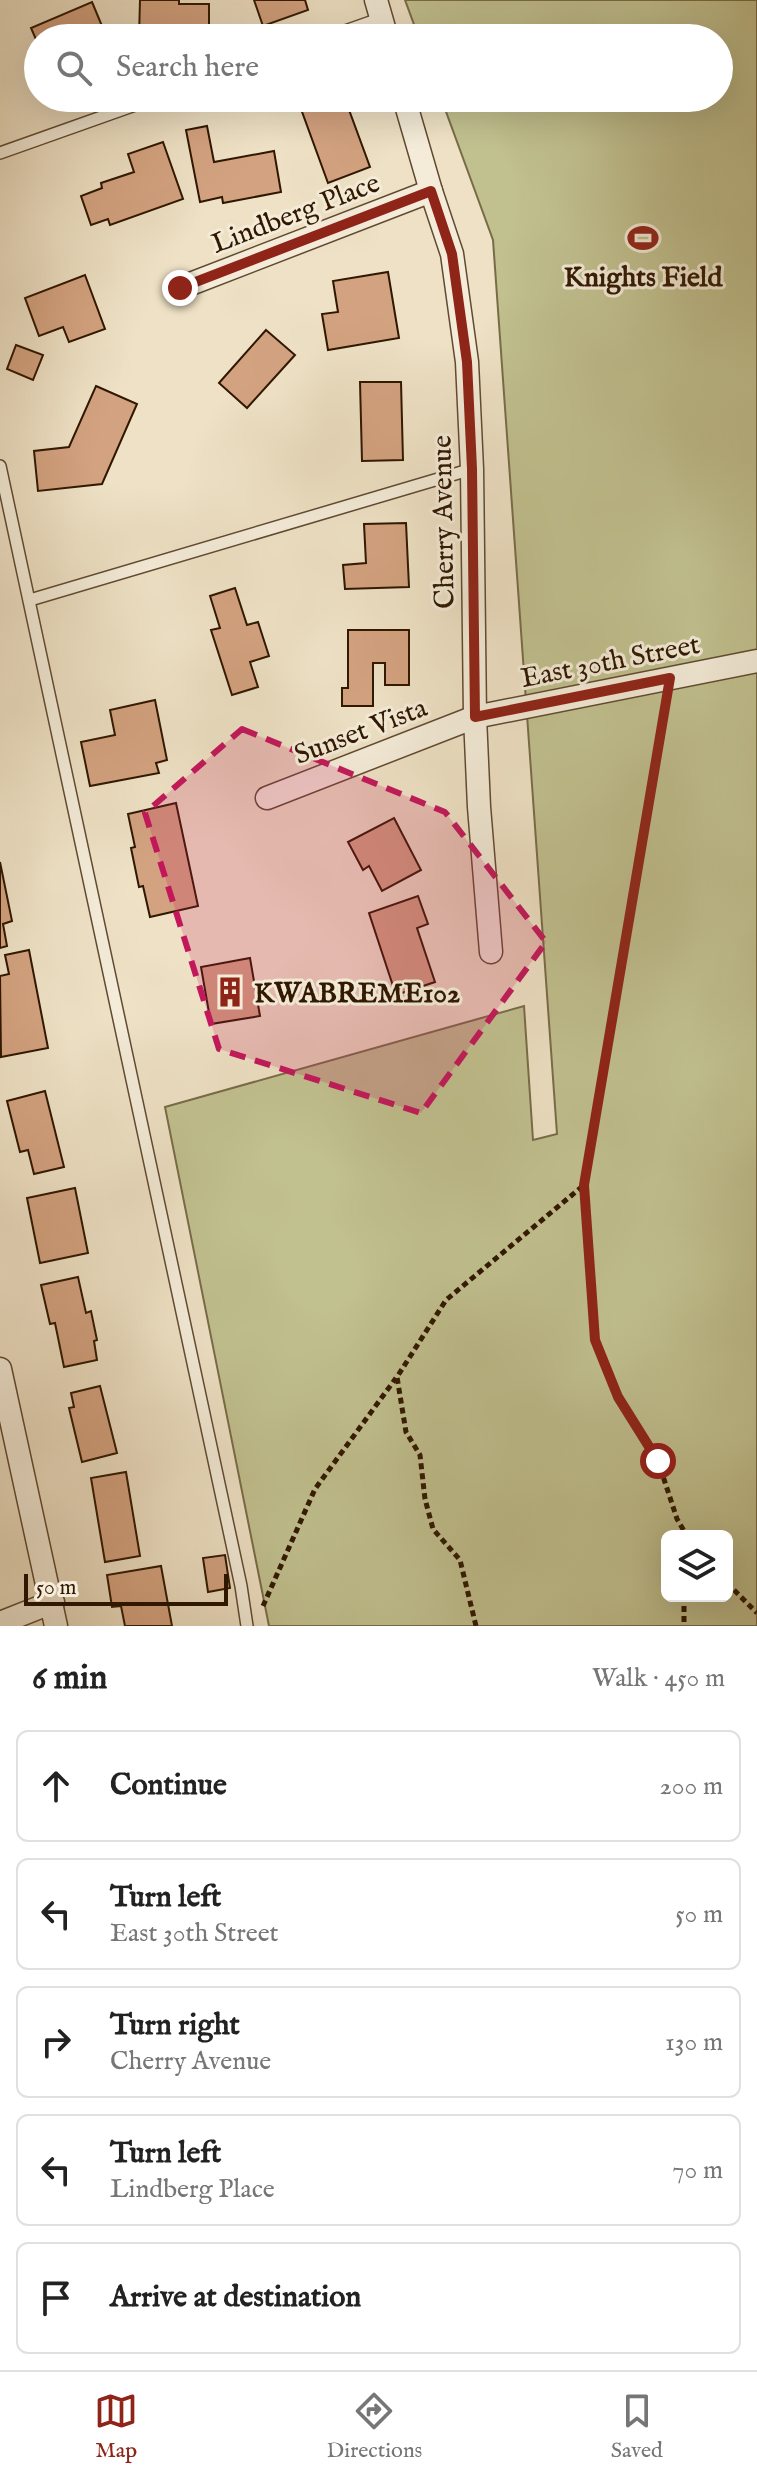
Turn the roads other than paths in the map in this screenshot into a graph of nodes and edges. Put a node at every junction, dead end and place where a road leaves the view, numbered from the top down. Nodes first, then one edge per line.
1 (116, 112) edge
2 (408, 112) edge
3 (0, 153) edge
4 (431, 191) junction
5 (180, 288) dead end
6 (0, 466) edge
7 (472, 469) junction
8 (30, 600) junction
9 (757, 661) edge
10 (475, 717) junction
11 (267, 798) dead end
12 (491, 952) dead end
13 (0, 1369) edge
14 (53, 1602) junction
15 (0, 1623) edge
16 (56, 1626) edge
17 (247, 1626) edge

1 - 3 lane
2 - 4 street, Cherry Avenue
4 - 5 street, Lindberg Place
4 - 7 street, Cherry Avenue
6 - 8 lane
7 - 8 lane
7 - 10 street, Cherry Avenue
8 - 17 lane
9 - 10 street, East 30th Street
10 - 11 street, Sunset Vista
10 - 12 street, Cherry Avenue
13 - 14 street
14 - 15 street
14 - 16 street

